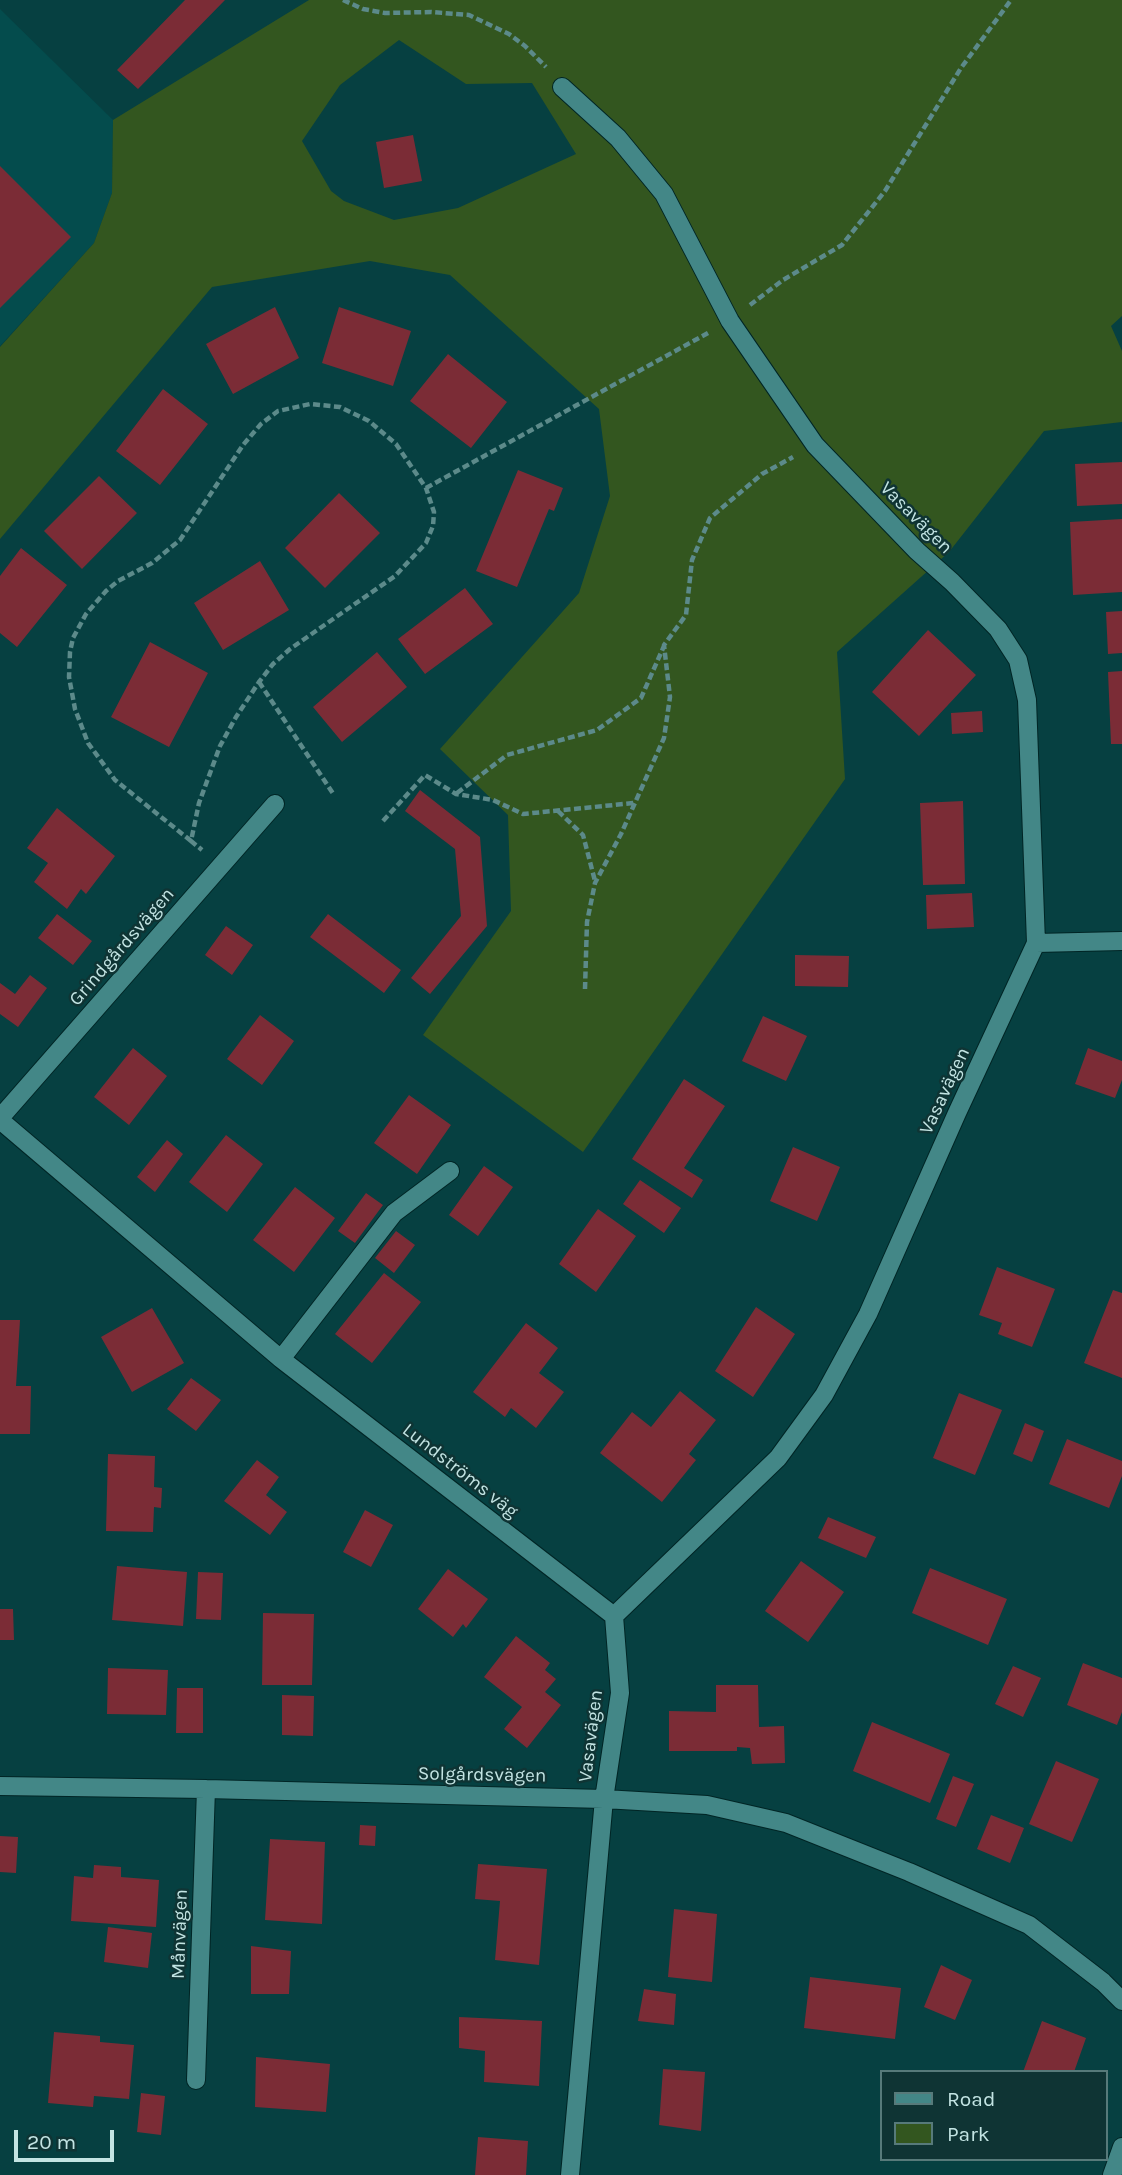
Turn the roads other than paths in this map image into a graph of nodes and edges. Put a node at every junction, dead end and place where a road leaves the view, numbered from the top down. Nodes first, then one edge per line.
1 (562, 87) road end
2 (275, 804) dead end
3 (1122, 941) edge
4 (1037, 943) junction
5 (0, 1119) edge
6 (450, 1171) dead end
7 (281, 1359) junction
8 (614, 1616) junction
9 (0, 1786) edge
10 (206, 1788) junction
11 (604, 1799) junction
12 (1122, 2001) edge
13 (196, 2080) dead end
14 (1122, 2147) edge
15 (570, 2175) edge
16 (1112, 2175) edge

1 - 4 street, Vasavägen
2 - 5 street, Grindgårdsvägen
3 - 4 street
4 - 8 street, Vasavägen
5 - 7 street, Lundströms väg
6 - 7 street
7 - 8 street, Lundströms väg
8 - 11 street, Vasavägen
9 - 10 street, Solgårdsvägen
10 - 11 street, Solgårdsvägen
10 - 13 street, Månvägen
11 - 12 street, Solgårdsvägen
11 - 15 street, Vasavägen
14 - 16 street

